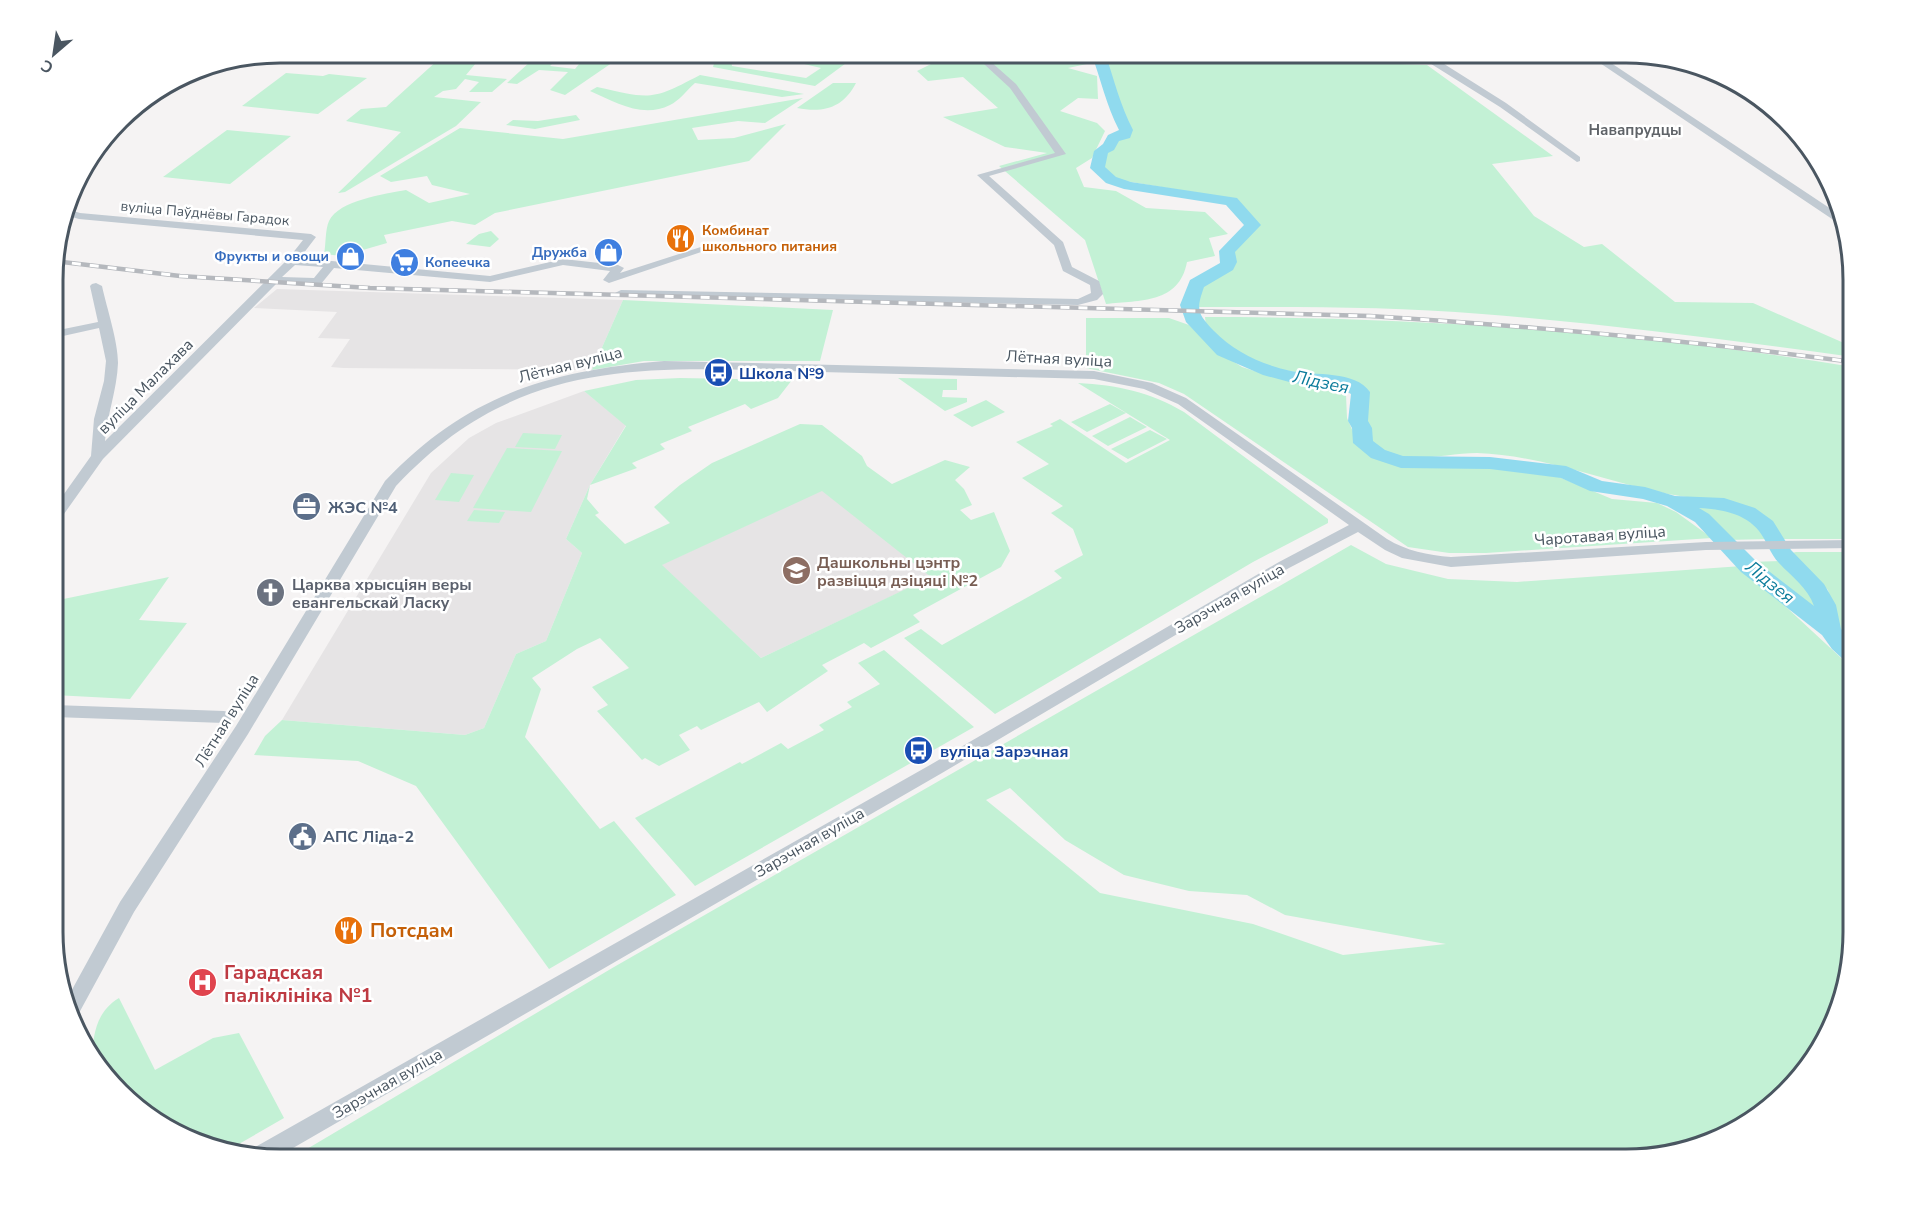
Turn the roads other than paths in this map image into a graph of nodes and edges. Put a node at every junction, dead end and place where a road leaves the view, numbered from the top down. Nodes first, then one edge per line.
1 (991, 63) edge
2 (1436, 63) edge
3 (1607, 63) edge
4 (1577, 159) dead end
5 (73, 214) edge
6 (1833, 215) edge
7 (711, 247) dead end
8 (292, 261) junction
9 (331, 265) junction
10 (271, 283) junction
11 (96, 285) dead end
12 (621, 293) dead end
13 (103, 324) junction
14 (63, 333) edge
15 (98, 456) junction
16 (63, 505) edge
17 (1358, 526) junction
18 (1843, 543) edge
19 (63, 711) edge
20 (224, 717) dead end
21 (75, 1002) edge
22 (270, 1149) edge

1 - 12 street
2 - 4 street
3 - 6 street
5 - 8 street, вуліца Паўднёвы Гарадок
7 - 9 street
8 - 9 street
8 - 10 street, вуліца Паўднёвы Гарадок
9 - 10 street
10 - 15 street, вуліца Малахава
11 - 13 street
13 - 14 street
13 - 15 street
15 - 16 street, вуліца Малахава
17 - 18 street, Чаротавая вуліца
17 - 21 street, Лётная вуліца
17 - 22 street, Зарэчная вуліца
19 - 20 street

